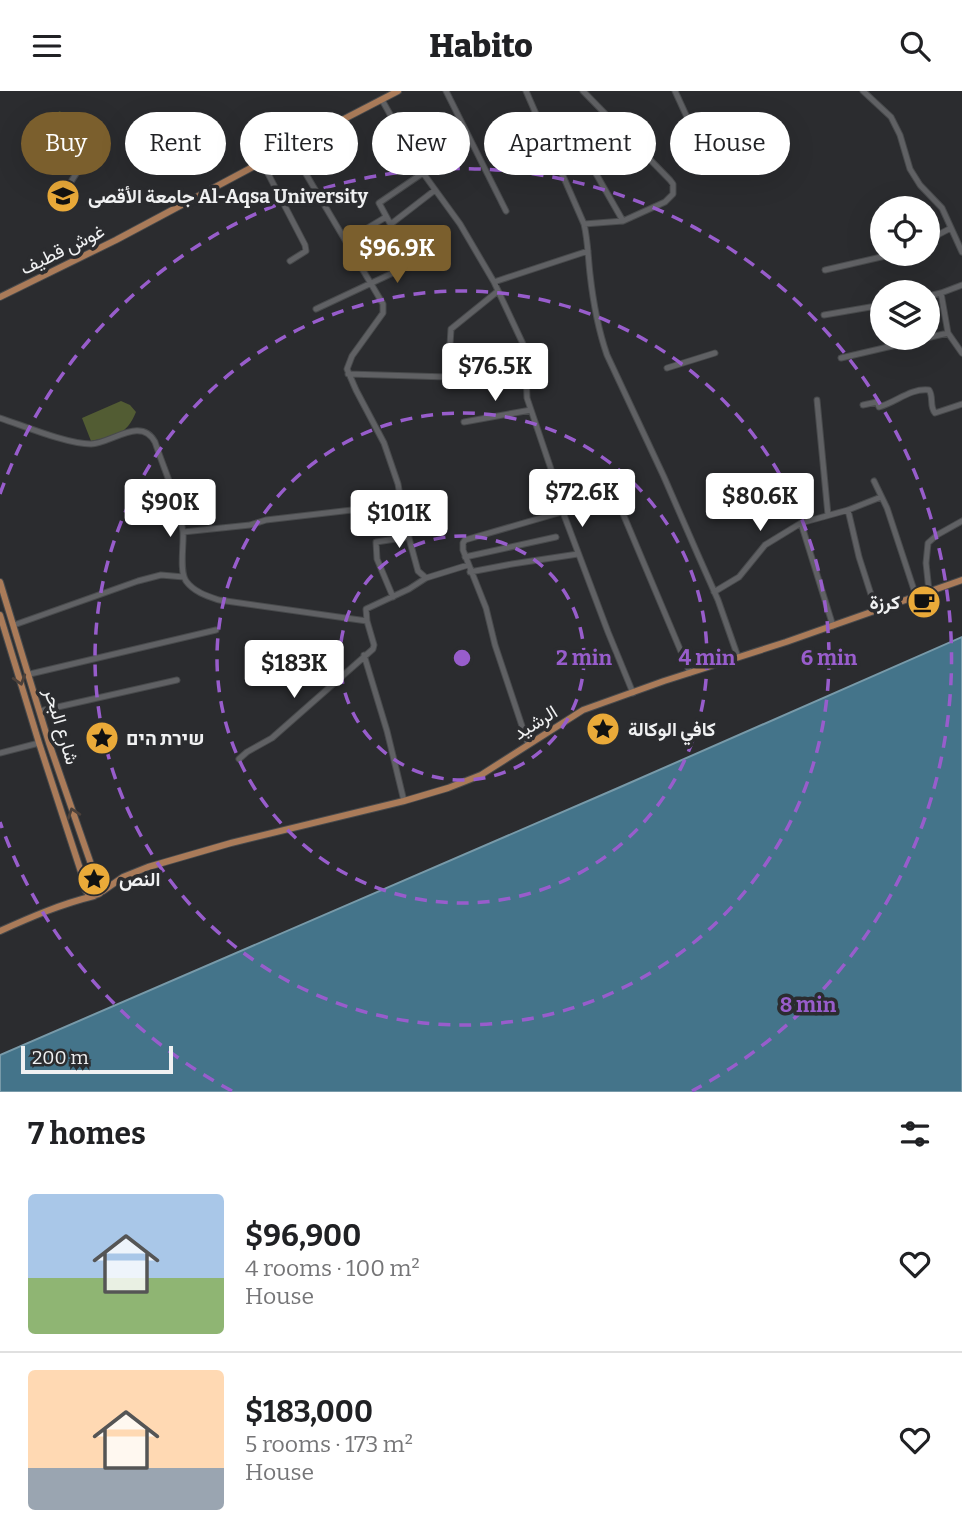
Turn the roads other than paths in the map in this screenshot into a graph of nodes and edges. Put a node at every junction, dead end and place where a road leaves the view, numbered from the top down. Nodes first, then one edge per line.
1 (398, 91) edge
2 (446, 91) edge
3 (526, 91) edge
4 (583, 91) edge
5 (863, 91) edge
6 (678, 92) edge
7 (382, 100) junction
8 (358, 112) edge
9 (389, 112) edge
10 (686, 112) edge
11 (240, 174) edge
12 (75, 175) edge
13 (269, 175) edge
14 (307, 175) edge
15 (420, 175) edge
16 (424, 175) edge
17 (596, 175) edge
18 (67, 188) dead end
19 (435, 190) junction
20 (506, 211) dead end
21 (386, 217) junction
22 (623, 221) junction
23 (391, 224) junction
24 (583, 224) junction
25 (951, 228) junction
26 (940, 234) edge
27 (346, 241) junction
28 (960, 244) edge
29 (588, 251) junction
30 (962, 251) edge
31 (870, 260) edge
32 (290, 261) dead end
33 (825, 271) dead end
34 (494, 282) junction
35 (371, 283) junction
36 (962, 285) edge
37 (498, 291) junction
38 (941, 293) joint
39 (0, 297) edge
40 (870, 307) edge
41 (316, 309) dead end
42 (824, 315) dead end
43 (947, 333) junction
44 (958, 341) edge
45 (525, 349) junction
46 (715, 353) dead end
47 (962, 353) edge
48 (841, 358) dead end
49 (667, 368) dead end
50 (348, 374) junction
51 (448, 377) junction
52 (817, 400) dead end
53 (962, 404) edge
54 (863, 405) dead end
55 (531, 410) junction
56 (0, 418) edge
57 (464, 422) dead end
58 (874, 481) dead end
59 (881, 497) junction
60 (402, 507) junction
61 (848, 510) junction
62 (563, 511) junction
63 (828, 515) junction
64 (962, 521) edge
65 (801, 523) junction
66 (183, 532) junction
67 (409, 537) junction
68 (556, 537) dead end
69 (578, 554) junction
70 (465, 557) junction
71 (468, 565) junction
72 (470, 572) junction
73 (184, 576) junction
74 (426, 578) junction
75 (962, 580) edge
76 (0, 582) edge
77 (929, 591) junction
78 (714, 592) junction
79 (916, 596) junction
80 (393, 597) junction
81 (876, 610) junction
82 (0, 615) edge
83 (367, 621) junction
84 (13, 625) junction
85 (832, 626) junction
86 (216, 630) dead end
87 (364, 655) junction
88 (738, 657) junction
89 (690, 673) junction
90 (30, 674) junction
91 (177, 680) dead end
92 (633, 693) junction
93 (40, 711) junction
94 (38, 743) junction
95 (528, 744) junction
96 (0, 753) edge
97 (239, 759) dead end
98 (404, 801) junction
99 (100, 877) junction
100 (123, 877) junction
101 (84, 883) junction
102 (103, 891) junction
103 (94, 895) junction
104 (74, 901) junction
105 (0, 931) edge

1 - 7 main road, غوش قطيف
2 - 20 street
3 - 24 street
4 - 22 street
5 - 25 street
6 - 10 street
7 - 8 main road, غوش قطيف
7 - 9 street
11 - 39 main road, غوش قطيف
12 - 18 street
13 - 32 street
14 - 27 street
15 - 21 street
16 - 19 street
17 - 22 street
19 - 23 street
19 - 34 street
21 - 23 street
21 - 27 street
22 - 24 street
23 - 35 street
24 - 29 street
25 - 26 street
25 - 28 street
27 - 35 street
28 - 30 street
29 - 34 street
29 - 78 street
31 - 33 street
34 - 37 street
35 - 41 street
35 - 50 street
36 - 38 street
37 - 45 street
37 - 51 street
38 - 43 street
40 - 42 street
43 - 44 street
43 - 48 street
44 - 47 street
45 - 51 street
45 - 55 street
46 - 49 street
50 - 51 street
50 - 60 street
52 - 63 street
53 - 54 street
55 - 57 street
55 - 62 street
56 - 66 street
58 - 59 street
59 - 61 street
59 - 79 street
60 - 66 street
60 - 67 street
61 - 63 street
61 - 81 street
62 - 69 street
62 - 70 street
62 - 89 street
63 - 65 street
64 - 77 street
65 - 78 street
65 - 85 street
66 - 73 street
67 - 74 street
67 - 80 street
68 - 70 street
69 - 72 street
69 - 92 street
70 - 71 street
71 - 72 street
71 - 74 street
72 - 95 street
73 - 83 street
73 - 84 street
74 - 80 street
75 - 77 main road, الرشيد
76 - 84 main road, شارع البحر
77 - 79 main road, الرشيد
78 - 88 street
79 - 81 main road, الرشيد
80 - 83 street
81 - 85 main road, الرشيد
82 -> 94 main road, شارع البحر
83 - 87 street
84 - 90 main road, شارع البحر
85 - 88 main road, الرشيد
86 - 90 street
87 - 97 street
87 - 98 street
88 - 89 main road, الرشيد
89 - 92 main road, الرشيد
90 - 93 main road, شارع البحر
91 - 93 street
92 - 95 main road, الرشيد
99 -> 93 main road, شارع البحر
94 - 96 street
94 - 101 main road, شارع البحر
95 - 98 main road, الرشيد
98 - 100 main road, الرشيد
99 - 100 main road, الرشيد
99 - 101 main road
99 - 102 main road
100 - 102 main road, الرشيد
101 - 103 main road
101 - 104 main road
102 - 103 main road
103 - 104 main road
104 - 105 main road

